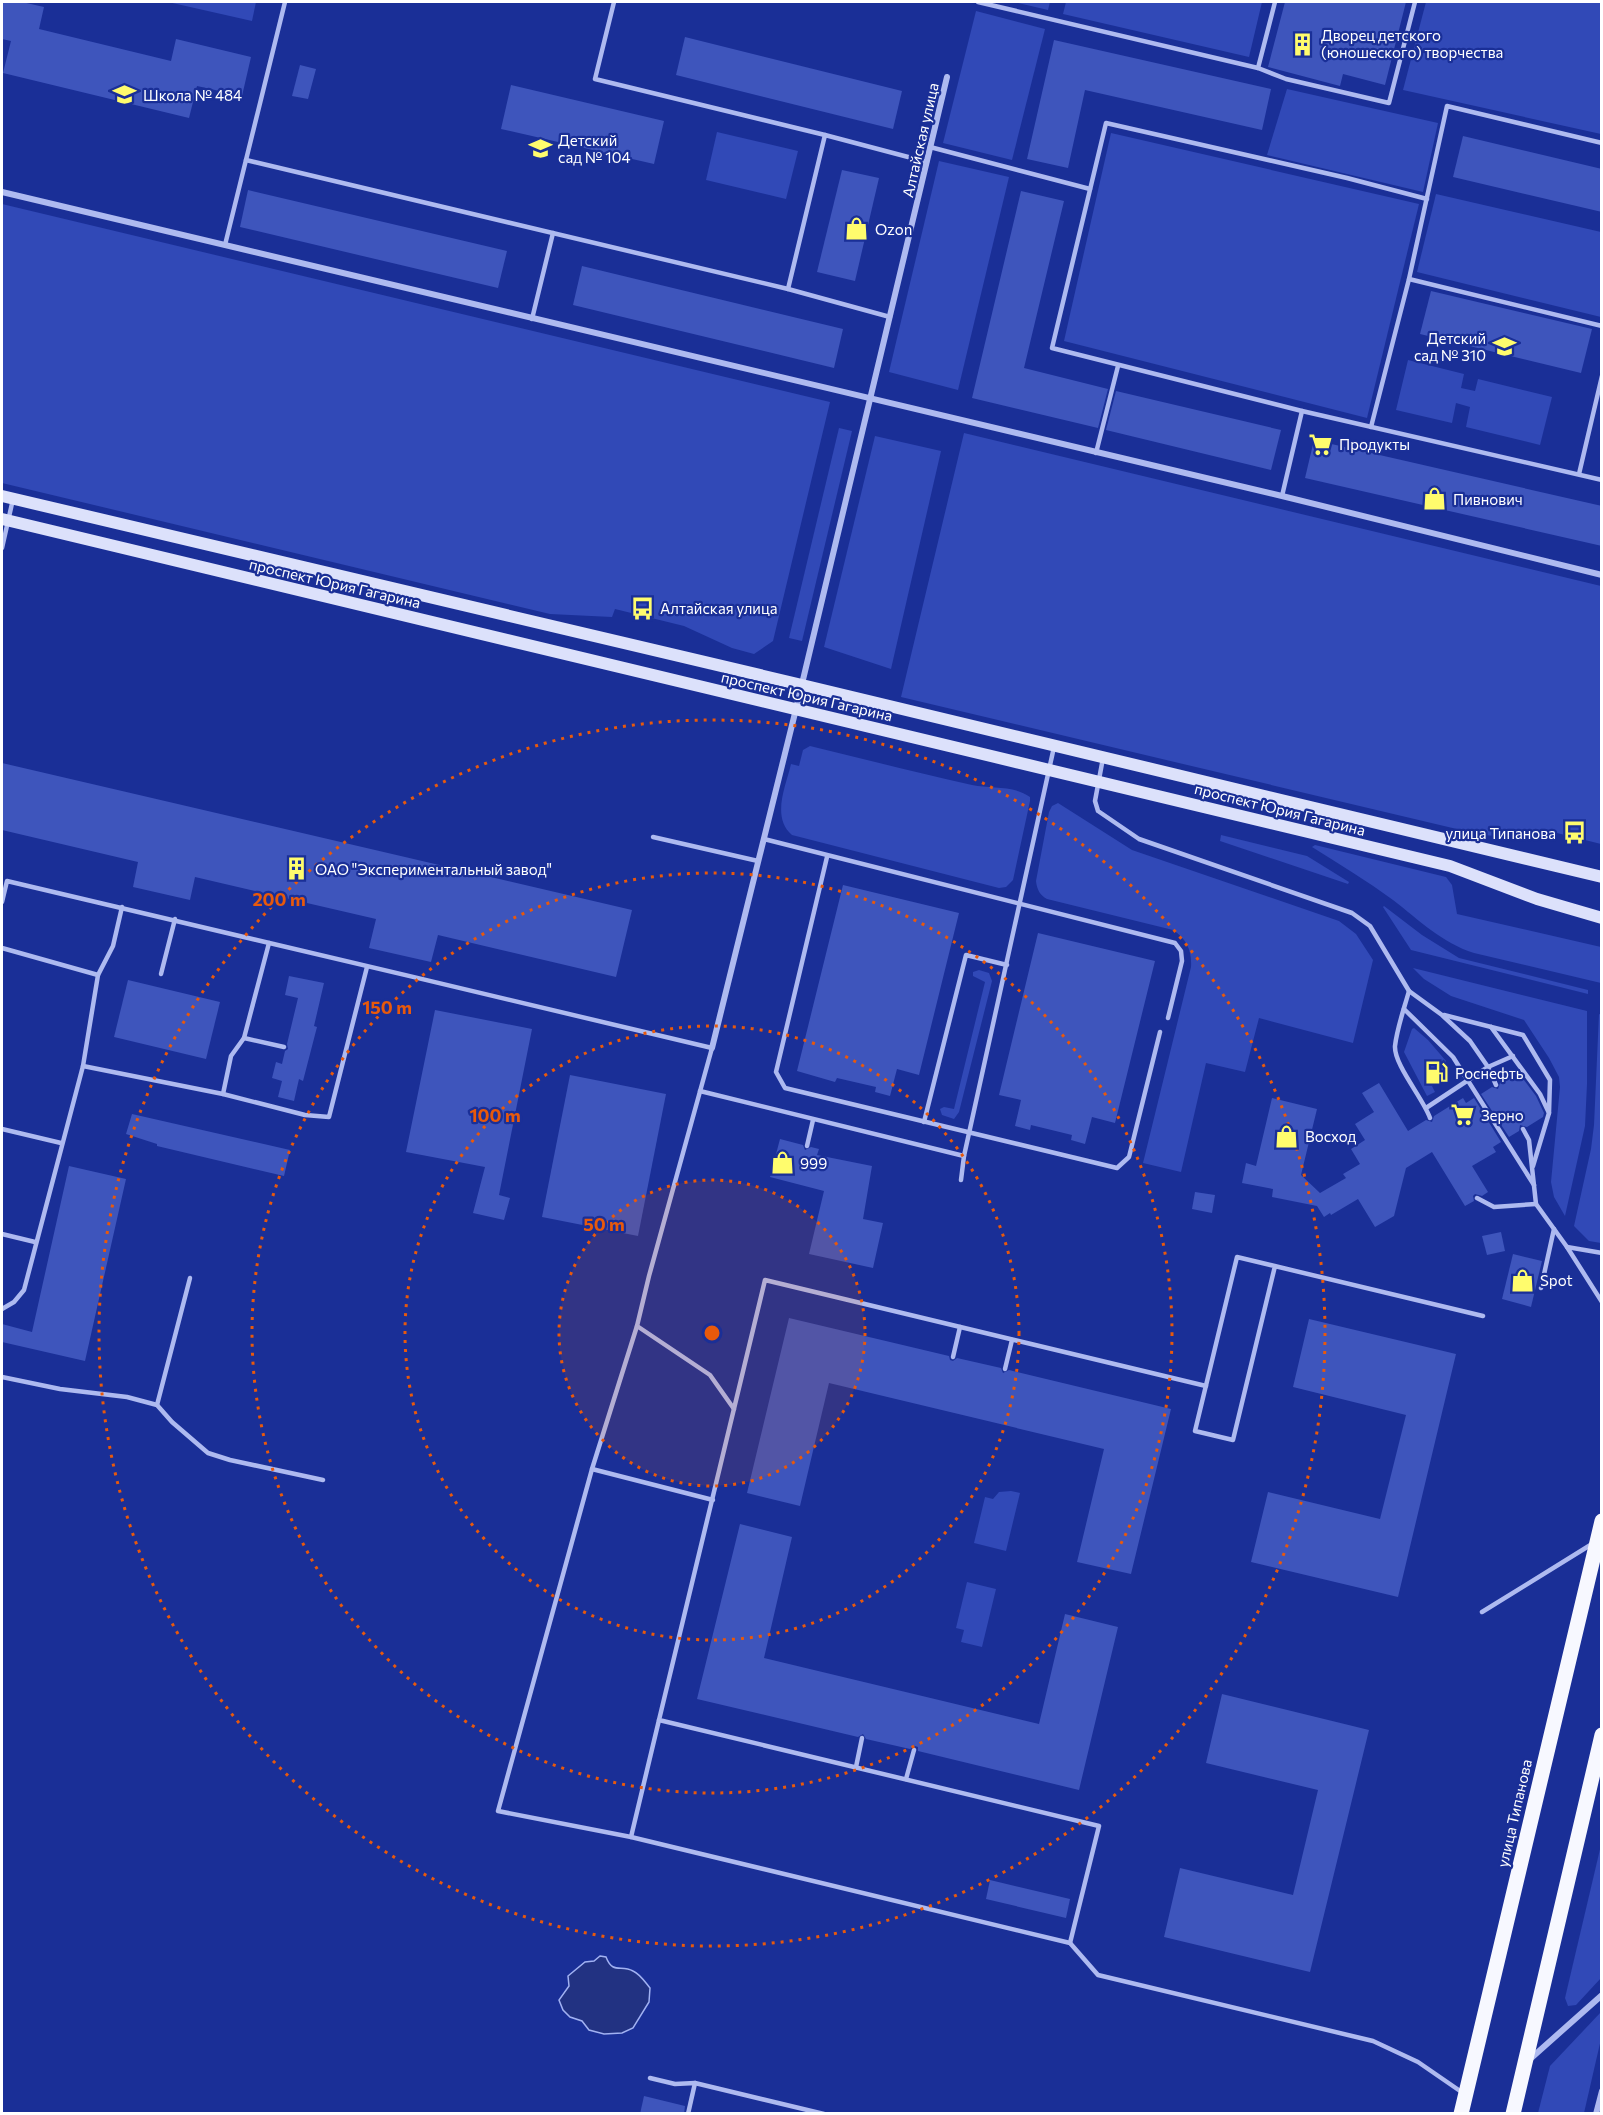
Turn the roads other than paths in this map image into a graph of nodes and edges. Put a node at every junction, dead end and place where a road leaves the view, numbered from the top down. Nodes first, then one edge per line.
1 (285, 2) edge
2 (614, 2) edge
3 (978, 2) edge
4 (1275, 2) edge
5 (1414, 2) edge
6 (1258, 68) junction
7 (947, 76) dead end
8 (825, 135) junction
9 (1602, 143) edge
10 (930, 147) junction
11 (246, 160) junction
12 (927, 162) junction
13 (1090, 189) junction
14 (2, 192) edge
15 (1427, 199) junction
16 (553, 233) junction
17 (225, 245) junction
18 (1409, 279) junction
19 (788, 289) junction
20 (890, 318) junction
21 (532, 319) junction
22 (1602, 326) edge
23 (1118, 366) junction
24 (1602, 376) edge
25 (870, 399) junction
26 (1302, 411) junction
27 (1371, 427) junction
28 (1095, 453) junction
29 (1579, 474) junction
30 (1602, 480) edge
31 (1282, 496) junction
32 (7, 498) edge
33 (5, 520) edge
34 (2, 548) edge
35 (1602, 575) edge
36 (802, 685) junction
37 (796, 709) junction
38 (1054, 747) junction
39 (1103, 758) junction
40 (1050, 769) junction
41 (1097, 780) junction
42 (653, 837) dead end
43 (764, 840) junction
44 (827, 857) junction
45 (759, 861) junction
46 (1602, 878) edge
47 (2, 902) edge
48 (1021, 905) junction
49 (122, 907) junction
50 (1602, 918) edge
51 (174, 919) junction
52 (269, 943) junction
53 (2, 948) edge
54 (1007, 965) junction
55 (367, 967) junction
56 (161, 974) dead end
57 (98, 975) junction
58 (1409, 991) junction
59 (1404, 1009) junction
60 (1442, 1015) junction
61 (1168, 1018) dead end
62 (1491, 1027) junction
63 (1160, 1032) dead end
64 (244, 1038) junction
65 (284, 1047) dead end
66 (712, 1048) junction
67 (1513, 1056) junction
68 (83, 1066) junction
69 (1488, 1067) junction
70 (1468, 1080) junction
71 (1496, 1085) dead end
72 (700, 1092) junction
73 (223, 1094) junction
74 (1426, 1108) junction
75 (1549, 1113) junction
76 (1430, 1118) dead end
77 (813, 1120) junction
78 (924, 1122) junction
79 (2, 1129) edge
80 (1523, 1129) dead end
81 (970, 1133) junction
82 (62, 1143) junction
83 (807, 1146) dead end
84 (964, 1156) junction
85 (1532, 1167) junction
86 (961, 1180) dead end
87 (1534, 1185) junction
88 (1477, 1198) dead end
89 (1536, 1204) junction
90 (1554, 1229) junction
91 (2, 1234) edge
92 (35, 1242) junction
93 (1567, 1247) junction
94 (1602, 1253) edge
95 (1275, 1266) junction
96 (190, 1278) dead end
97 (1541, 1288) dead end
98 (1602, 1302) edge
99 (2, 1309) edge
100 (1483, 1316) dead end
101 (638, 1326) junction
102 (960, 1327) junction
103 (1012, 1340) junction
104 (953, 1357) dead end
105 (1005, 1369) dead end
106 (2, 1377) edge
107 (1206, 1386) junction
108 (157, 1405) junction
109 (734, 1409) junction
110 (592, 1469) junction
111 (323, 1480) dead end
112 (713, 1500) junction
113 (1602, 1521) edge
114 (1597, 1541) junction
115 (1482, 1612) dead end
116 (660, 1720) junction
117 (1602, 1736) edge
118 (862, 1738) dead end
119 (914, 1750) dead end
120 (856, 1767) junction
121 (906, 1779) junction
122 (631, 1837) junction
123 (1070, 1943) junction
124 (1602, 1995) edge
125 (1524, 2064) junction
126 (650, 2078) dead end
127 (695, 2083) junction
128 (1602, 2091) edge
129 (1466, 2094) junction
130 (688, 2114) edge
131 (824, 2114) edge
132 (1461, 2114) edge
133 (1513, 2114) edge
134 (1596, 2114) edge

1 - 11 lane
2 - 8 lane
3 - 6 lane
4 - 6 lane
5 - 6 lane
7 - 10 street, Алтайская улица
8 - 12 lane
8 - 19 lane
9 - 15 lane
10 - 12 street, Алтайская улица
10 - 13 lane
11 - 16 lane
11 - 17 lane
12 - 20 street, Алтайская улица
13 - 15 lane
13 - 23 lane
14 - 17 street
15 - 18 lane
16 - 19 lane
16 - 21 lane
17 - 21 street
18 - 22 lane
18 - 27 lane
19 - 20 lane
20 - 25 street, Алтайская улица
21 - 25 street
23 - 26 lane
23 - 28 lane
24 - 29 lane
25 - 28 street
25 - 36 street, Алтайская улица
26 - 27 lane
26 - 31 lane
27 - 29 lane
28 - 31 street
29 - 30 lane
31 - 35 street
32 - 33 lane
32 - 36 main road, проспект Юрия Гагарина
33 - 34 lane
33 - 37 main road, проспект Юрия Гагарина
36 - 37 street, Алтайская улица
36 - 38 main road, проспект Юрия Гагарина
37 - 40 main road, проспект Юрия Гагарина
37 - 43 street, Алтайская улица
38 - 39 main road, проспект Юрия Гагарина
38 - 40 lane
39 - 41 lane
39 - 46 main road, проспект Юрия Гагарина
40 - 41 main road, проспект Юрия Гагарина
40 - 48 lane
41 - 50 main road, проспект Юрия Гагарина
41 - 58 lane
42 - 45 lane
43 - 44 lane
43 - 45 street, Алтайская улица
44 - 48 lane
44 - 78 lane
45 - 66 street, Алтайская улица
47 - 49 lane
48 - 54 lane
48 - 61 lane
49 - 51 lane
49 - 57 lane
51 - 52 lane
51 - 56 lane
52 - 55 lane
52 - 64 lane
53 - 57 lane
54 - 78 lane
54 - 81 lane
55 - 66 lane
55 - 73 lane
57 - 68 lane
58 - 59 lane
58 - 60 lane
59 - 70 lane
59 - 74 lane
60 - 62 lane
60 - 69 lane
62 - 67 lane
62 - 75 lane
63 - 81 lane
64 - 65 lane
64 - 73 lane
66 - 72 lane
67 - 69 lane
67 - 75 lane
68 - 73 lane
68 - 82 lane
69 - 70 lane
69 - 71 lane
70 - 74 lane
70 - 87 lane
72 - 77 lane
72 - 101 lane
74 - 76 lane
75 - 85 lane
77 - 83 lane
77 - 84 lane
78 - 81 lane
79 - 82 lane
80 - 85 lane
81 - 84 lane
82 - 92 lane
84 - 86 lane
85 - 87 lane
87 - 89 lane
88 - 89 lane
89 - 90 lane
90 - 93 lane
90 - 97 lane
91 - 92 lane
92 - 99 lane
93 - 94 lane
93 - 98 lane
95 - 100 lane
95 - 107 lane
95 - 107 lane
96 - 108 lane
101 - 109 lane
101 - 110 lane
102 - 103 lane
102 - 104 lane
102 - 109 lane
103 - 105 lane
103 - 107 lane
106 - 108 lane
108 - 111 lane
109 - 112 lane
110 - 112 lane
110 - 122 lane
112 - 116 lane
113 - 114 main road, улица Типанова
114 - 115 lane
114 - 129 main road, улица Типанова
116 - 120 lane
116 - 122 lane
117 - 125 main road
118 - 120 lane
119 - 121 lane
120 - 121 lane
121 - 123 lane
122 - 123 lane
123 - 129 lane
124 - 125 street
125 - 133 main road
126 - 127 lane
127 - 130 lane
127 - 131 lane
128 - 134 street
129 - 132 main road, улица Типанова

